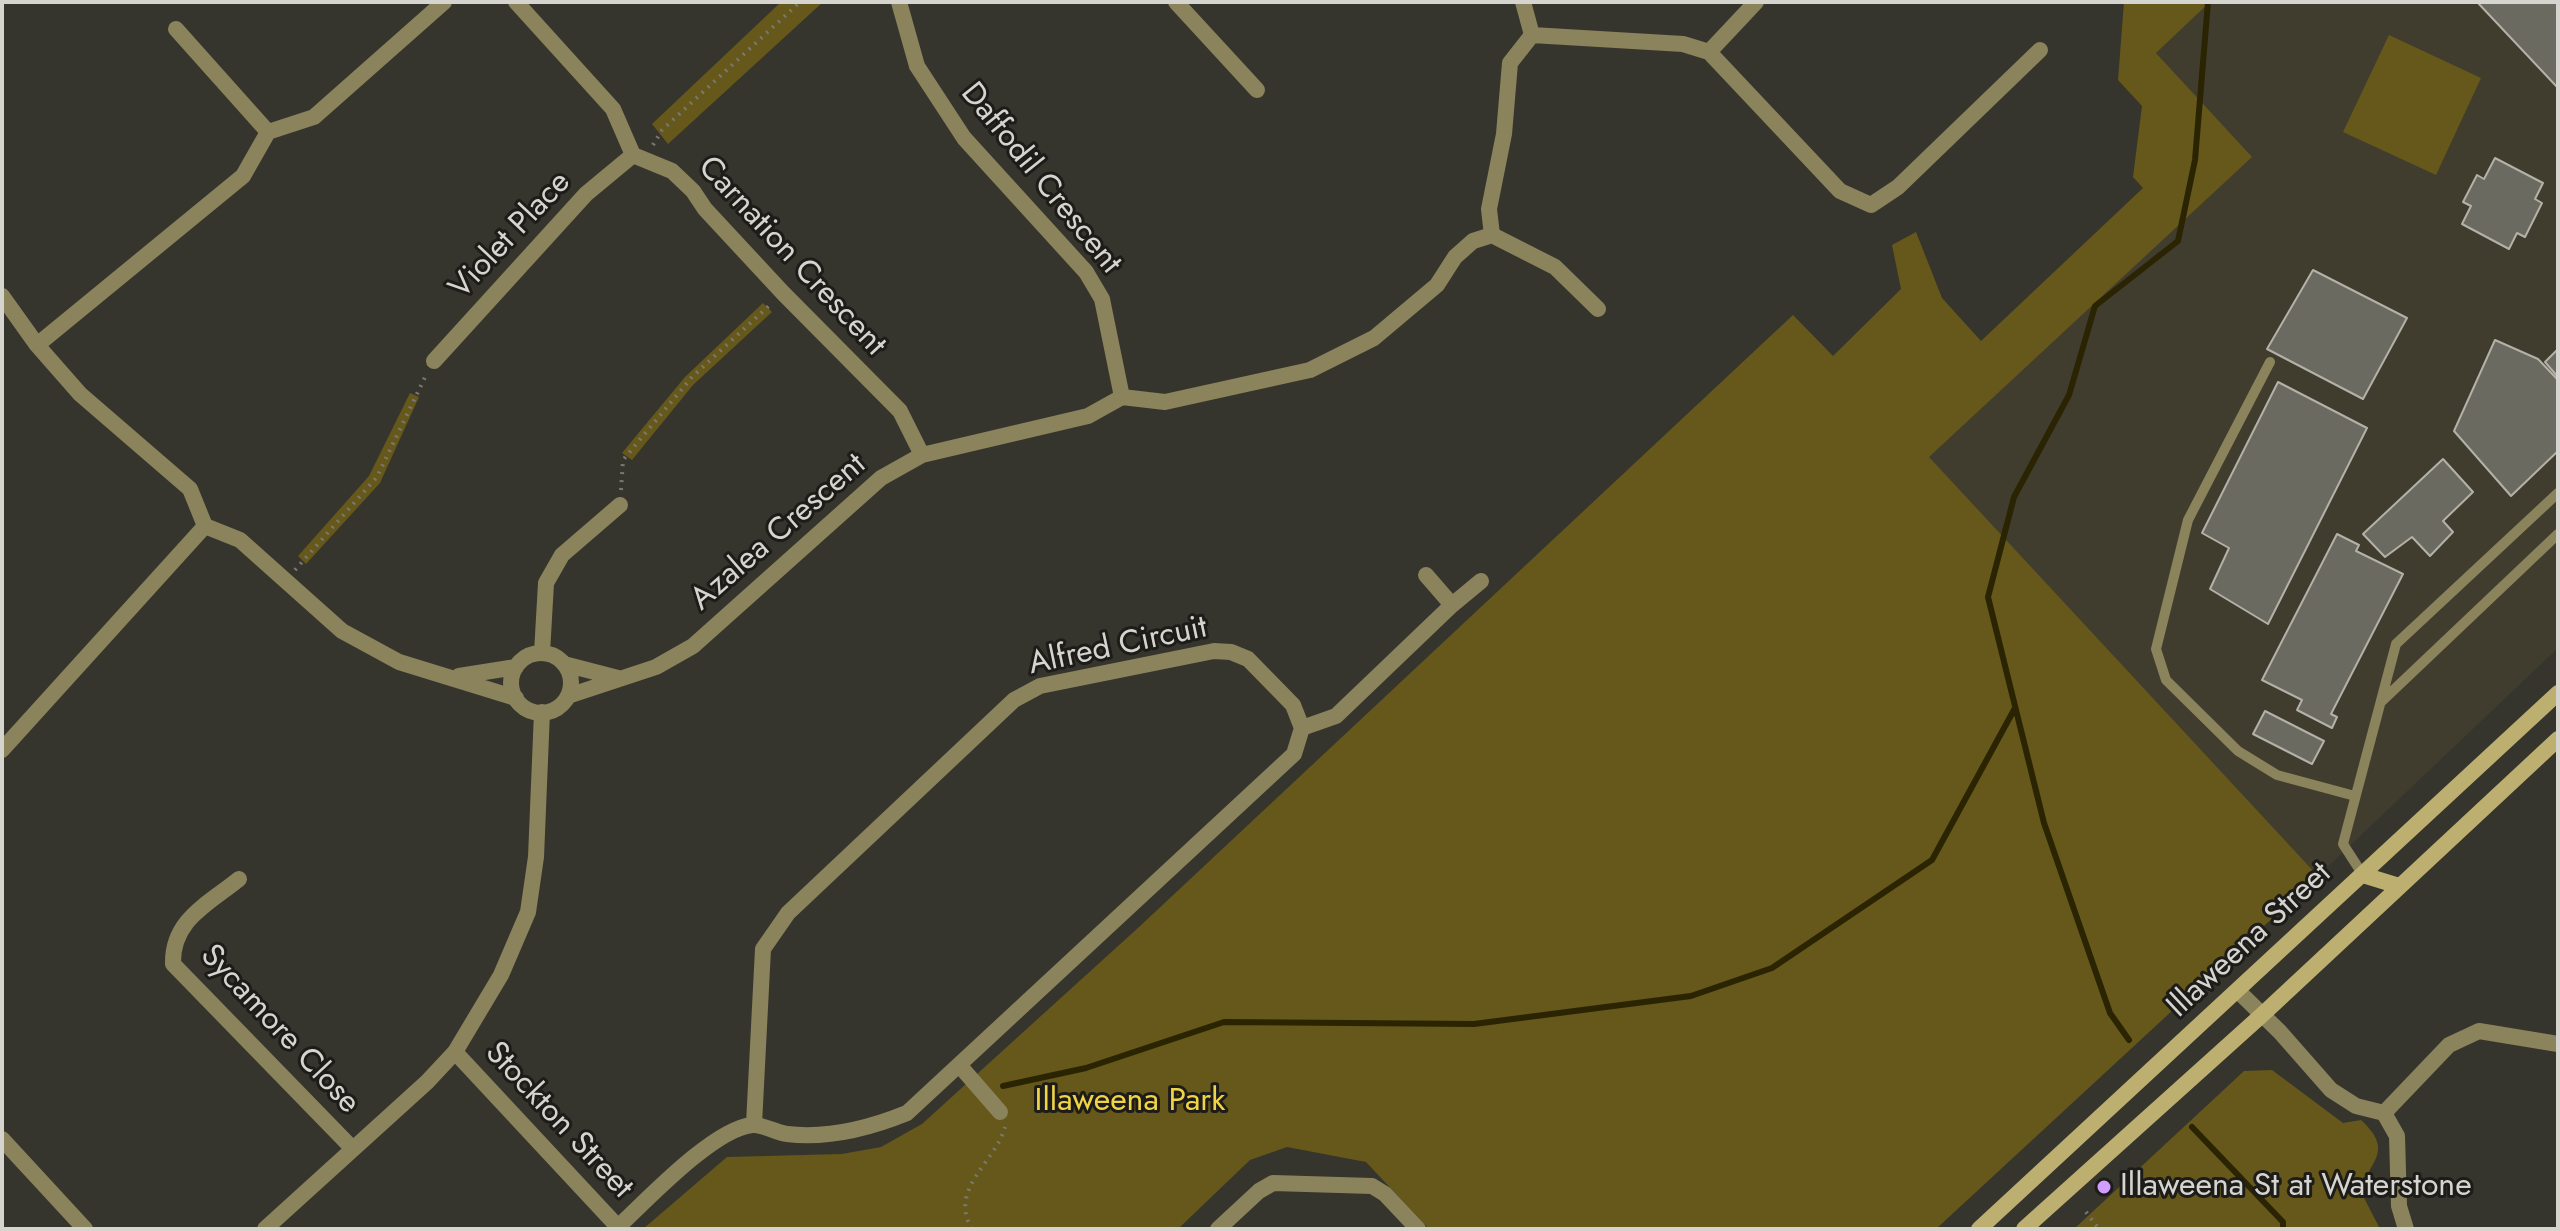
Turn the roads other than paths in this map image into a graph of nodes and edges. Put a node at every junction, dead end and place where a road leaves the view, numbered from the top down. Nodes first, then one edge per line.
1 (444, 2) edge
2 (516, 2) edge
3 (899, 2) edge
4 (1176, 2) edge
5 (1523, 2) edge
6 (1756, 2) edge
7 (176, 29) dead end
8 (1532, 35) junction
9 (2040, 50) dead end
10 (1709, 52) junction
11 (1257, 90) dead end
12 (268, 132) junction
13 (638, 157) junction
14 (1492, 235) junction
15 (2, 296) edge
16 (1598, 309) dead end
17 (37, 345) junction
18 (434, 361) road end
19 (2270, 362) dead end
20 (1122, 397) junction
21 (922, 455) junction
22 (2558, 493) edge
23 (620, 505) road end
24 (205, 526) junction
25 (2558, 534) edge
26 (1426, 575) dead end
27 (1481, 581) dead end
28 (1452, 605) junction
29 (542, 653) junction
30 (564, 664) junction
31 (516, 667) junction
32 (453, 677) junction
33 (620, 678) junction
34 (2558, 693) edge
35 (568, 696) junction
36 (516, 698) junction
37 (2381, 702) junction
38 (542, 712) junction
39 (1302, 728) junction
40 (2558, 739) edge
41 (2, 750) edge
42 (2355, 796) junction
43 (2363, 875) junction
44 (239, 879) dead end
45 (2399, 886) junction
46 (2238, 991) junction
47 (2263, 1014) junction
48 (2558, 1044) edge
49 (455, 1052) junction
50 (960, 1066) junction
51 (2384, 1113) junction
52 (1003, 1116) road end
53 (754, 1124) junction
54 (2, 1139) edge
55 (353, 1149) junction
56 (617, 1228) edge
57 (85, 1229) edge
58 (265, 1229) edge
59 (1218, 1229) edge
60 (1418, 1229) edge
61 (1979, 1229) edge
62 (2024, 1229) edge
63 (2406, 1229) edge

1 - 12 street
2 - 13 street
3 - 20 street, Daffodil Crescent
4 - 11 street
5 - 8 street
6 - 10 street
7 - 12 street
8 - 10 street
8 - 14 street
9 - 10 street
12 - 17 street
13 - 18 street, Violet Place
13 - 21 street, Carnation Crescent
14 - 16 street
14 - 20 street
15 - 17 street
17 - 24 street
19 - 42 lane
20 - 21 street, Azalea Crescent
21 - 33 street, Azalea Crescent
22 - 37 lane
23 - 29 street
24 - 32 street
24 - 41 street
25 - 37 lane
26 - 28 street
27 - 28 street
28 - 39 street
29 - 30 street
29 - 31 street
30 - 33 street
30 - 35 street
31 - 32 street
31 - 36 street
32 - 36 street
33 - 35 street, Azalea Crescent
34 - 43 main road, Illaweena Street
35 - 38 street
36 - 38 street
37 - 42 lane
38 - 49 street
39 - 50 street
39 - 53 street, Alfred Circuit
40 - 45 main road, Illaweena Street
42 - 43 lane
43 - 45 main road
43 - 46 main road, Illaweena Street
44 - 55 street, Sycamore Close
45 - 47 main road, Illaweena Street
46 - 47 street
46 - 61 main road, Illaweena Street
47 - 51 street
47 - 62 main road, Illaweena Street
48 - 51 street
49 - 55 street
49 - 56 street, Stockton Street
50 - 52 street
50 - 53 street
51 - 63 street
53 - 56 street
54 - 57 street
55 - 58 street
59 - 60 street

